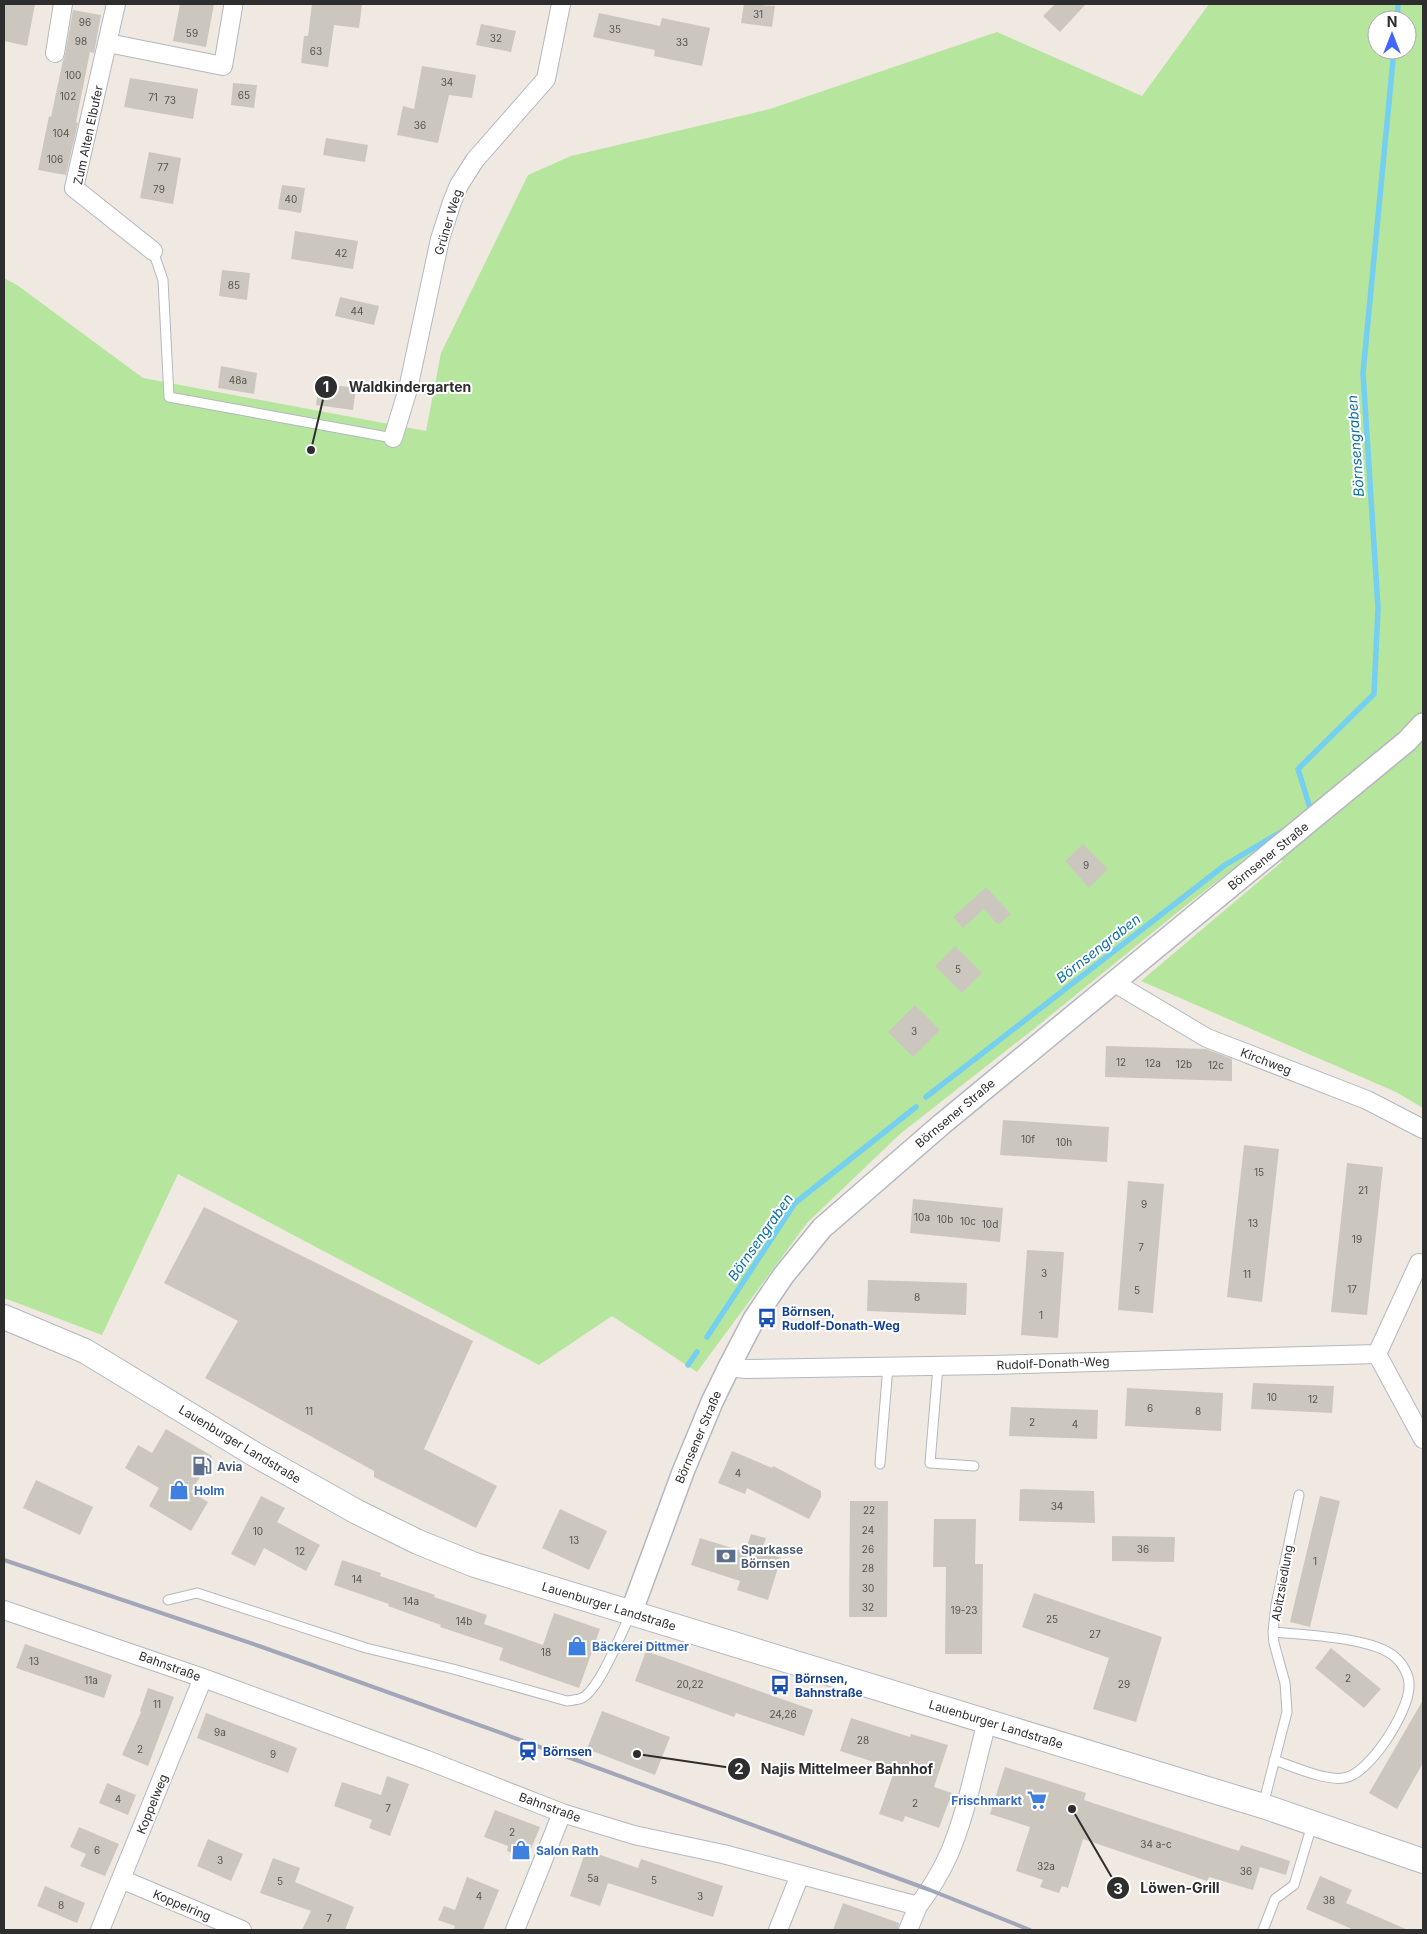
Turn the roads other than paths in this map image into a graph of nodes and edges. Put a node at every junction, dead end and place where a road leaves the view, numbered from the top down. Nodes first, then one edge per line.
1 (63, 4) edge
2 (116, 4) edge
3 (561, 4) edge
4 (233, 7) dead end
5 (108, 43) junction
6 (54, 53) dead end
7 (153, 252) joint
8 (393, 438) joint
9 (1423, 724) edge
10 (1113, 982) junction
11 (1423, 1129) edge
12 (1419, 1263) dead end
13 (4, 1318) edge
14 (1377, 1354) junction
15 (888, 1366) junction
16 (938, 1366) junction
17 (729, 1367) junction
18 (1423, 1439) edge
19 (880, 1464) dead end
20 (974, 1466) dead end
21 (1298, 1495) dead end
22 (168, 1600) dead end
23 (4, 1610) edge
24 (631, 1613) junction
25 (1274, 1632) junction
26 (203, 1678) junction
27 (987, 1722) junction
28 (1274, 1760) junction
29 (1263, 1806) junction
30 (562, 1813) junction
31 (1313, 1822) junction
32 (1423, 1861) edge
33 (800, 1876) junction
34 (122, 1879) junction
35 (918, 1906) junction
36 (100, 1930) edge
37 (242, 1930) edge
38 (515, 1930) edge
39 (778, 1930) edge
40 (908, 1930) edge
41 (1263, 1930) edge

1 - 6 street
2 - 5 street, Zum Alten Elbufer
3 - 8 street, Grüner Weg
4 - 5 street
5 - 7 street, Zum Alten Elbufer
7 - 8 lane
9 - 10 street, Börnsener Straße
10 - 11 street, Kirchweg
10 - 17 street, Börnsener Straße
12 - 14 street
13 - 24 main road, Lauenburger Landstraße
14 - 16 street, Rudolf-Donath-Weg
14 - 18 street
15 - 16 street, Rudolf-Donath-Weg
15 - 17 street, Rudolf-Donath-Weg
15 - 19 lane
16 - 20 lane
17 - 24 street, Börnsener Straße
21 - 25 lane, Abitzsiedlung
22 - 24 lane
23 - 26 street, Bahnstraße
24 - 27 main road, Lauenburger Landstraße
25 - 28 lane, Abitzsiedlung
25 - 28 lane
26 - 30 street, Bahnstraße
26 - 34 street, Koppelweg
27 - 29 main road, Lauenburger Landstraße
27 - 35 street
28 - 29 lane, Abitzsiedlung
29 - 31 main road, Lauenburger Landstraße
30 - 33 street, Bahnstraße
30 - 38 street
31 - 32 main road, Lauenburger Landstraße
31 - 41 lane
33 - 35 street, Bahnstraße
33 - 39 street
34 - 36 street, Koppelweg
34 - 37 street, Koppelring
35 - 40 street

